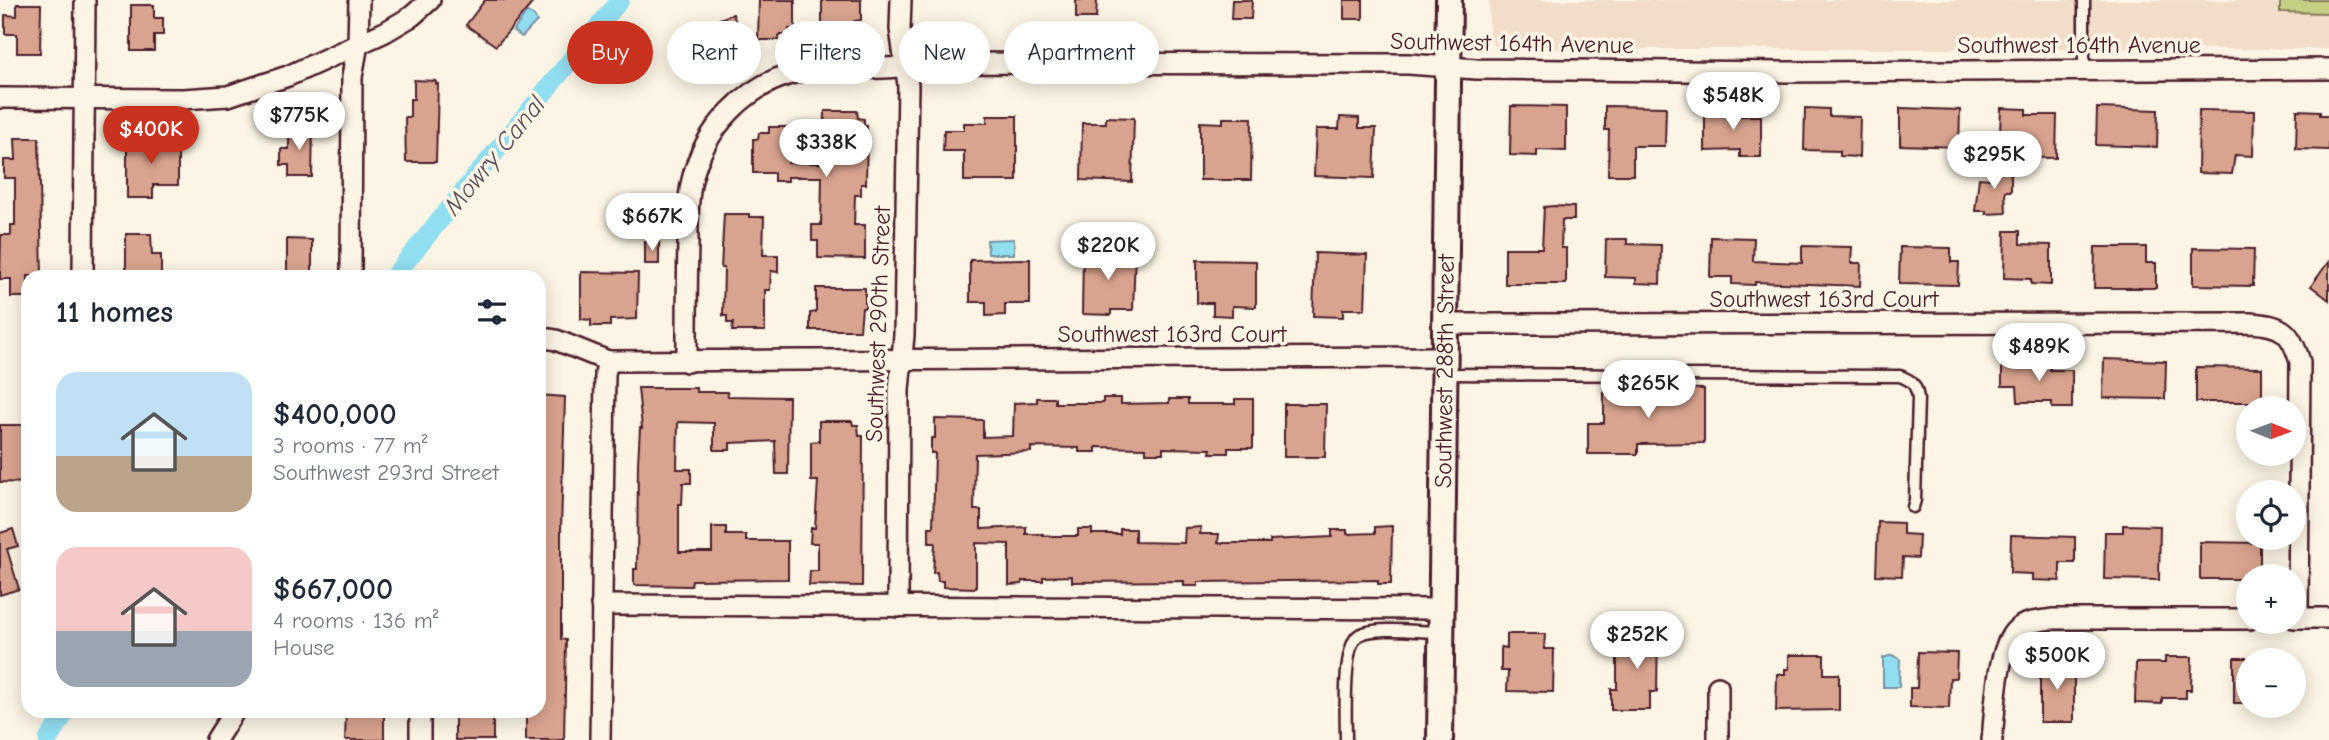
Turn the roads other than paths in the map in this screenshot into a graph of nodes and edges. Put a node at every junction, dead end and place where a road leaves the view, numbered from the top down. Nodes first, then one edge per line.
1 (85, 0) edge
2 (359, 0) edge
3 (430, 0) edge
4 (901, 0) edge
5 (1449, 0) edge
6 (2084, 0) edge
7 (900, 21) edge
8 (358, 44) junction
9 (990, 63) edge
10 (899, 67) edge
11 (1448, 67) junction
12 (2329, 69) edge
13 (2084, 70) junction
14 (908, 84) edge
15 (0, 98) edge
16 (85, 98) junction
17 (83, 270) edge
18 (351, 270) edge
19 (1444, 324) junction
20 (546, 338) edge
21 (901, 360) junction
22 (608, 362) junction
23 (687, 362) junction
24 (1443, 366) junction
25 (1913, 507) dead end
26 (2297, 564) edge
27 (601, 605) junction
28 (898, 607) junction
29 (2306, 618) edge
30 (2329, 618) edge
31 (2236, 619) edge
32 (1441, 621) junction
33 (1718, 687) dead end
34 (229, 718) edge
35 (420, 718) edge
36 (216, 740) edge
37 (420, 740) edge
38 (600, 740) edge
39 (1346, 740) edge
40 (1440, 740) edge
41 (1718, 740) edge
42 (1992, 740) edge

1 - 16 street
2 - 8 street
3 - 8 street
4 - 7 street, Southwest 290th Street
5 - 11 street, Southwest 288th Street
6 - 13 lane
8 - 16 street
8 - 18 street
9 - 11 street, Southwest 164th Avenue
10 - 23 street, Southwest 164th Avenue
11 - 13 street, Southwest 164th Avenue
11 - 19 street, Southwest 288th Street
12 - 13 street, Southwest 164th Avenue
14 - 21 street, Southwest 290th Street
15 - 16 street
16 - 17 street
19 - 24 street, Southwest 288th Street
19 - 26 street, Southwest 163rd Court
20 - 22 street
21 - 23 street, Southwest 163rd Court
21 - 24 street, Southwest 163rd Court
21 - 28 street, Southwest 290th Street
22 - 23 street, Southwest 163rd Court
22 - 27 street
24 - 25 lane
24 - 32 street, Southwest 288th Street
27 - 28 street
27 - 38 street
28 - 32 street
29 - 30 street
31 - 42 street
32 - 39 lane
32 - 40 street, Southwest 288th Street
33 - 41 street
34 - 36 street
35 - 37 street

